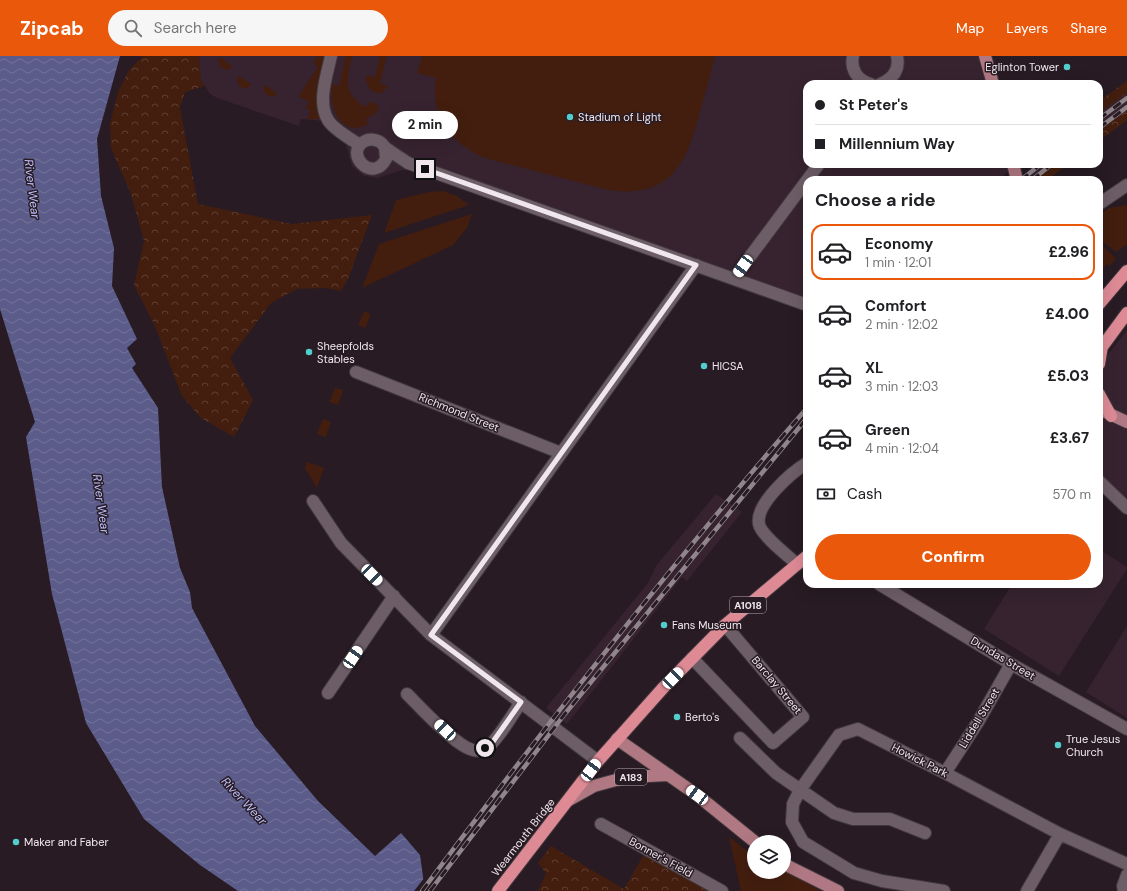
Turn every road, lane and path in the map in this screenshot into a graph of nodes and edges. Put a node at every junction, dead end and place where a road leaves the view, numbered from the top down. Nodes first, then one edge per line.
1 (331, 56) edge
2 (897, 56) edge
3 (985, 56) edge
4 (852, 57) edge
5 (859, 80) edge
6 (888, 80) edge
7 (993, 80) edge
8 (360, 145) junction
9 (385, 148) junction
10 (384, 163) junction
11 (408, 163) junction
12 (803, 184) edge
13 (1127, 185) edge
14 (1103, 201) edge
15 (696, 265) junction
16 (1127, 271) edge
17 (734, 278) junction
18 (1103, 299) edge
19 (803, 304) edge
20 (1123, 318) edge
21 (1103, 341) edge
22 (356, 372) dead end
23 (1103, 401) edge
24 (1103, 411) edge
25 (1111, 416) junction
26 (1127, 422) edge
27 (561, 453) junction
28 (803, 466) edge
29 (1103, 484) edge
30 (313, 501) dead end
31 (1127, 508) edge
32 (803, 559) edge
33 (797, 564) junction
34 (886, 588) edge
35 (394, 596) junction
36 (725, 625) junction
37 (431, 635) junction
38 (692, 658) junction
39 (1011, 664) junction
40 (328, 693) dead end
41 (407, 694) dead end
42 (521, 702) junction
43 (1127, 729) edge
44 (740, 738) dead end
45 (617, 739) junction
46 (598, 761) junction
47 (945, 772) junction
48 (669, 775) junction
49 (800, 790) junction
50 (569, 800) junction
51 (601, 824) dead end
52 (925, 833) dead end
53 (1060, 834) junction
54 (747, 836) edge
55 (1127, 864) edge
56 (791, 868) edge
57 (1127, 875) edge
58 (500, 889) edge
59 (722, 891) edge
60 (838, 891) edge
61 (944, 891) edge
62 (1027, 891) edge
63 (1124, 891) edge

1 - 8 street
2 - 6 street
3 - 7 main road
4 - 5 street
8 - 9 street
8 - 10 street
9 - 10 street
9 - 11 street
10 - 11 street
11 - 15 street
12 - 17 street
13 - 14 street
15 - 17 street
15 - 27 street
16 - 18 highway
17 - 19 street
20 - 21 highway
22 - 27 street, Richmond Street
23 - 25 highway
24 - 25 main road
25 - 26 main road
27 - 37 street
28 - 33 street
29 - 31 street
30 - 35 street
32 - 33 highway, A1018
33 - 36 highway, A1018
34 - 39 street, Dundas Street
35 - 37 street
35 - 40 street
36 - 38 highway, A1018
36 - 38 street, Barclay Street
37 - 42 street
38 - 45 highway, A1018
39 - 43 street, Dundas Street
39 - 47 street, Liddell Street
41 - 42 street
42 - 46 street
44 - 49 street
45 - 46 highway, A1018
45 - 48 main road, A183
46 - 50 highway, A1018
47 - 49 street, Howick Park
47 - 53 street, Howick Park
48 - 50 main road, A183
48 - 54 main road, A183
49 - 52 street
49 - 61 street, Howick Park
50 - 58 highway, Wearmouth Bridge / A1018
51 - 59 street, Bonner's Field
53 - 55 street, Howick Park
53 - 62 street
56 - 60 main road
57 - 63 street

